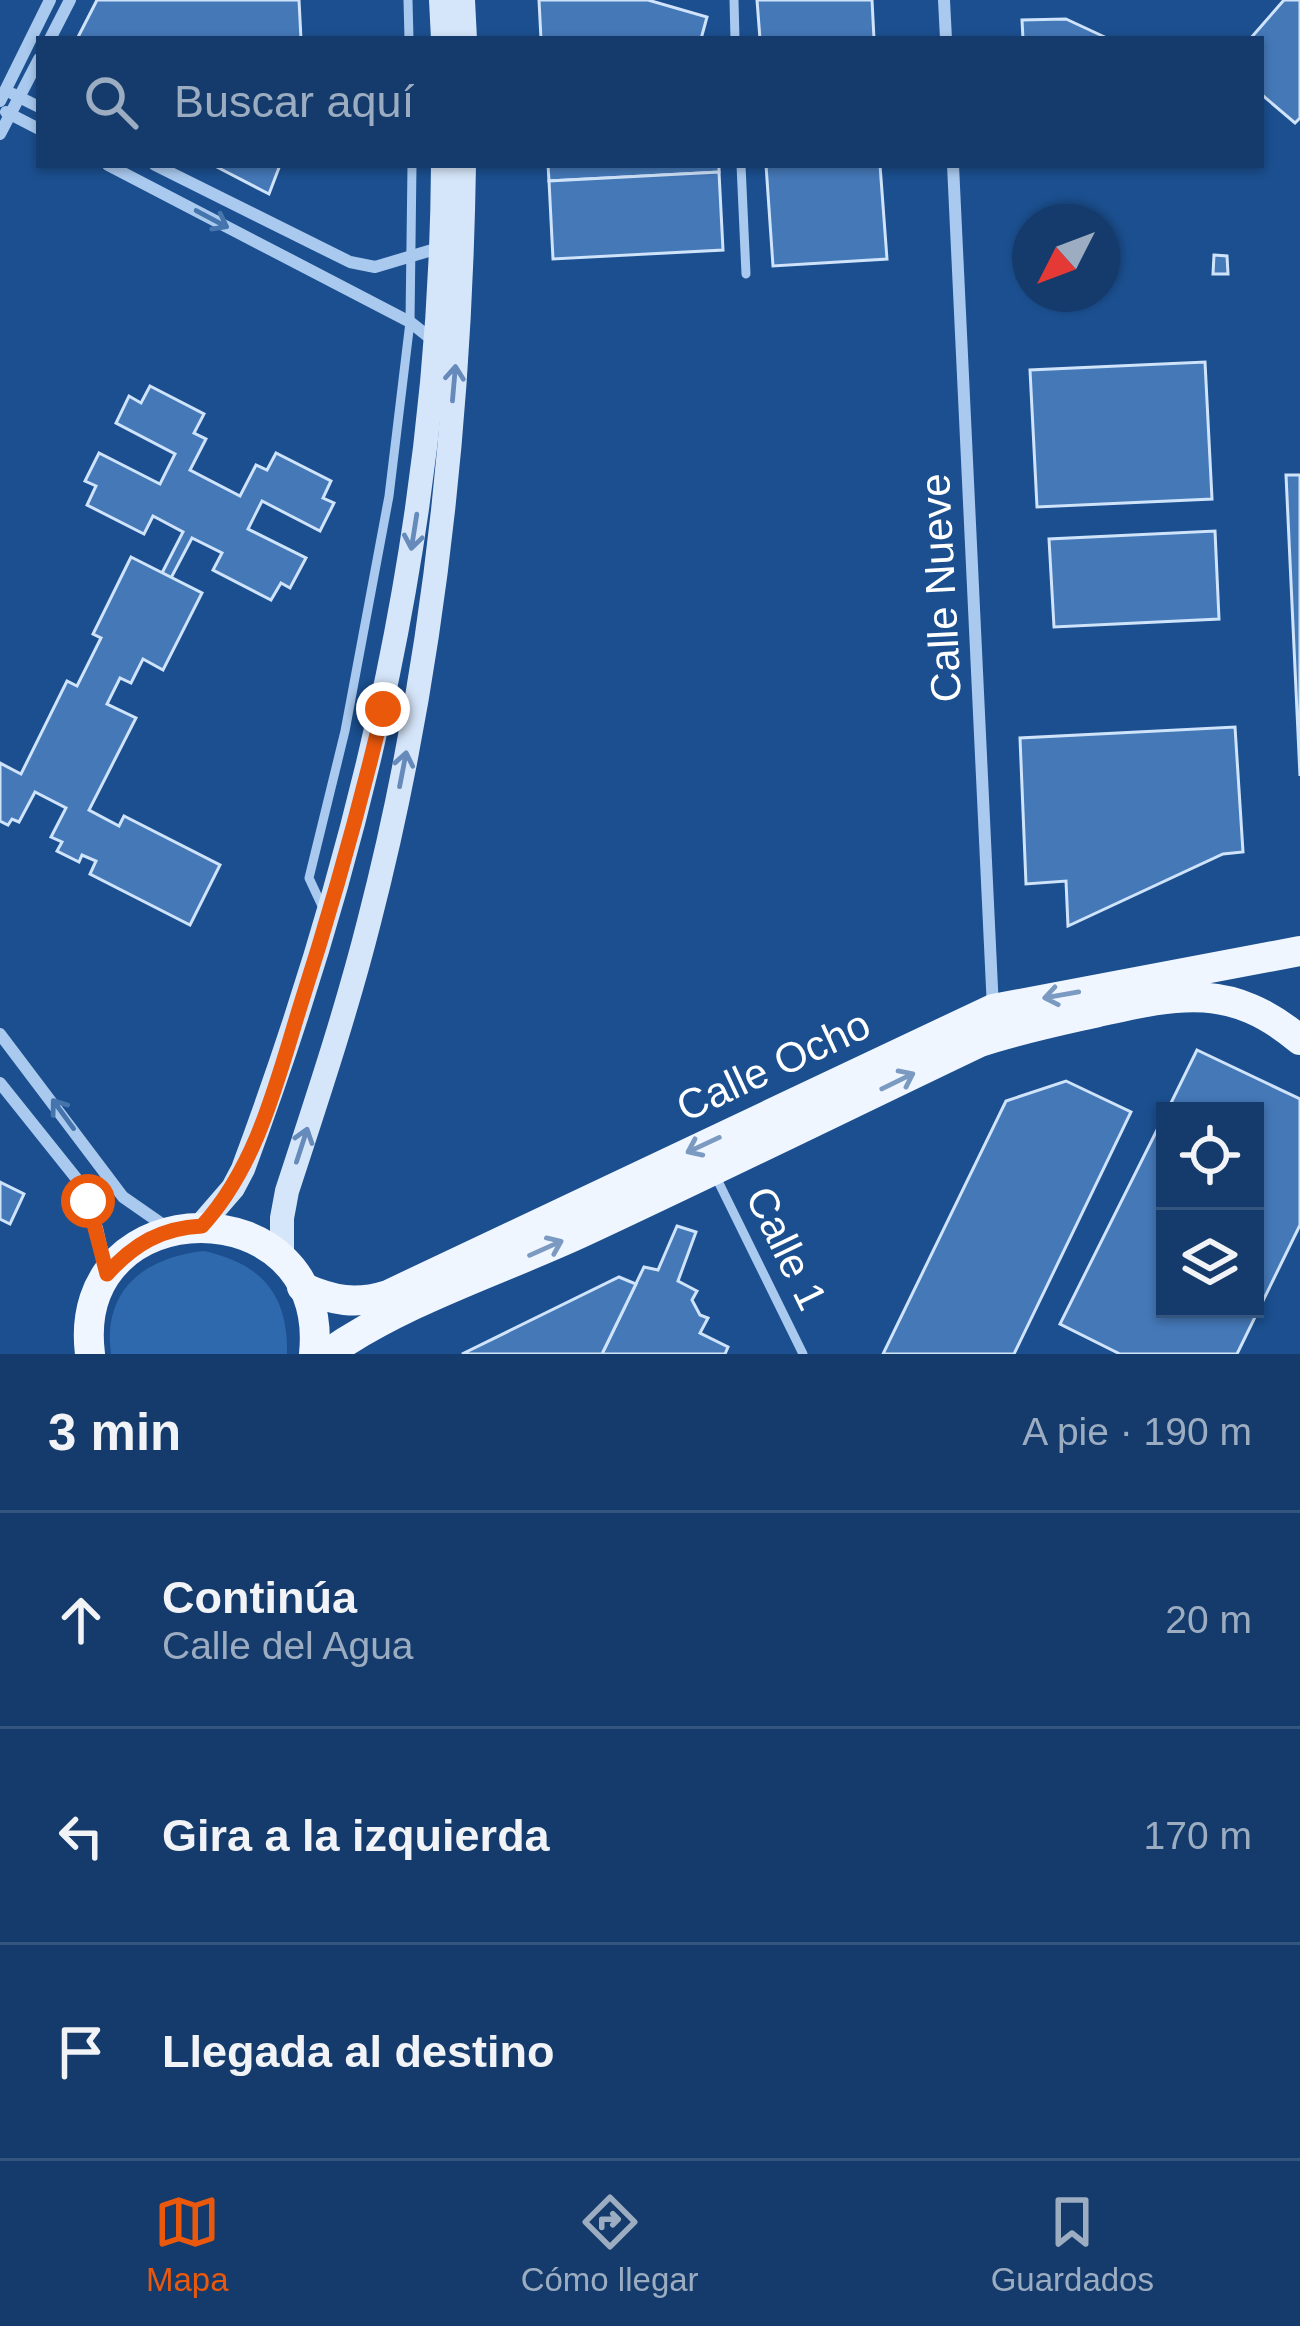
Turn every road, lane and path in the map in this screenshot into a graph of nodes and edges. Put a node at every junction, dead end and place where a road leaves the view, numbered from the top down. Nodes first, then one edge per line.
1 (50, 0) edge
2 (70, 0) edge
3 (408, 0) edge
4 (442, 0) edge
5 (464, 0) edge
6 (734, 0) edge
7 (944, 0) edge
8 (52, 36) edge
9 (409, 36) edge
10 (443, 36) edge
11 (465, 36) edge
12 (735, 36) edge
13 (946, 36) edge
14 (36, 65) edge
15 (19, 97) junction
16 (3, 100) edge
17 (36, 106) edge
18 (36, 127) edge
19 (0, 134) edge
20 (114, 168) edge
21 (161, 168) edge
22 (412, 168) edge
23 (443, 168) edge
24 (464, 168) edge
25 (741, 168) edge
26 (953, 168) edge
27 (443, 247) junction
28 (412, 259) junction
29 (746, 274) dead end
30 (410, 322) junction
31 (436, 343) junction
32 (328, 919) junction
33 (1300, 951) edge
34 (1300, 1008) edge
35 (993, 1009) junction
36 (1300, 1022) edge
37 (0, 1034) edge
38 (1300, 1040) edge
39 (0, 1083) edge
40 (712, 1170) junction
41 (202, 1226) junction
42 (170, 1230) junction
43 (282, 1259) junction
44 (107, 1274) junction
45 (302, 1287) junction
46 (90, 1354) edge
47 (314, 1354) edge
48 (328, 1354) edge
49 (803, 1354) edge

1 - 16 street
2 - 8 street
3 - 9 lane
4 - 10 street
5 - 11 street
6 - 12 lane
7 - 13 street
14 - 15 street
15 - 16 street
15 - 17 street
16 - 18 street
16 - 19 street
20 -> 30 street
21 - 28 street
22 - 28 lane
23 - 27 street
43 -> 24 street
25 - 29 lane
26 - 35 street, Calle Nueve
27 - 28 street
27 - 31 street
28 - 30 lane
30 - 31 street
30 - 32 lane
31 -> 32 street
32 - 41 street
33 -> 35 main road, Calle Ocho
34 - 36 main road
35 -> 45 main road, Calle Ocho
42 -> 37 street
40 -> 38 main road, Calle Ocho
39 - 44 street
48 -> 40 main road, Calle Ocho
40 - 49 lane, Calle 1
41 - 42 main road
41 - 43 main road
42 - 44 main road
43 - 45 main road
44 - 46 main road
45 - 47 main road

